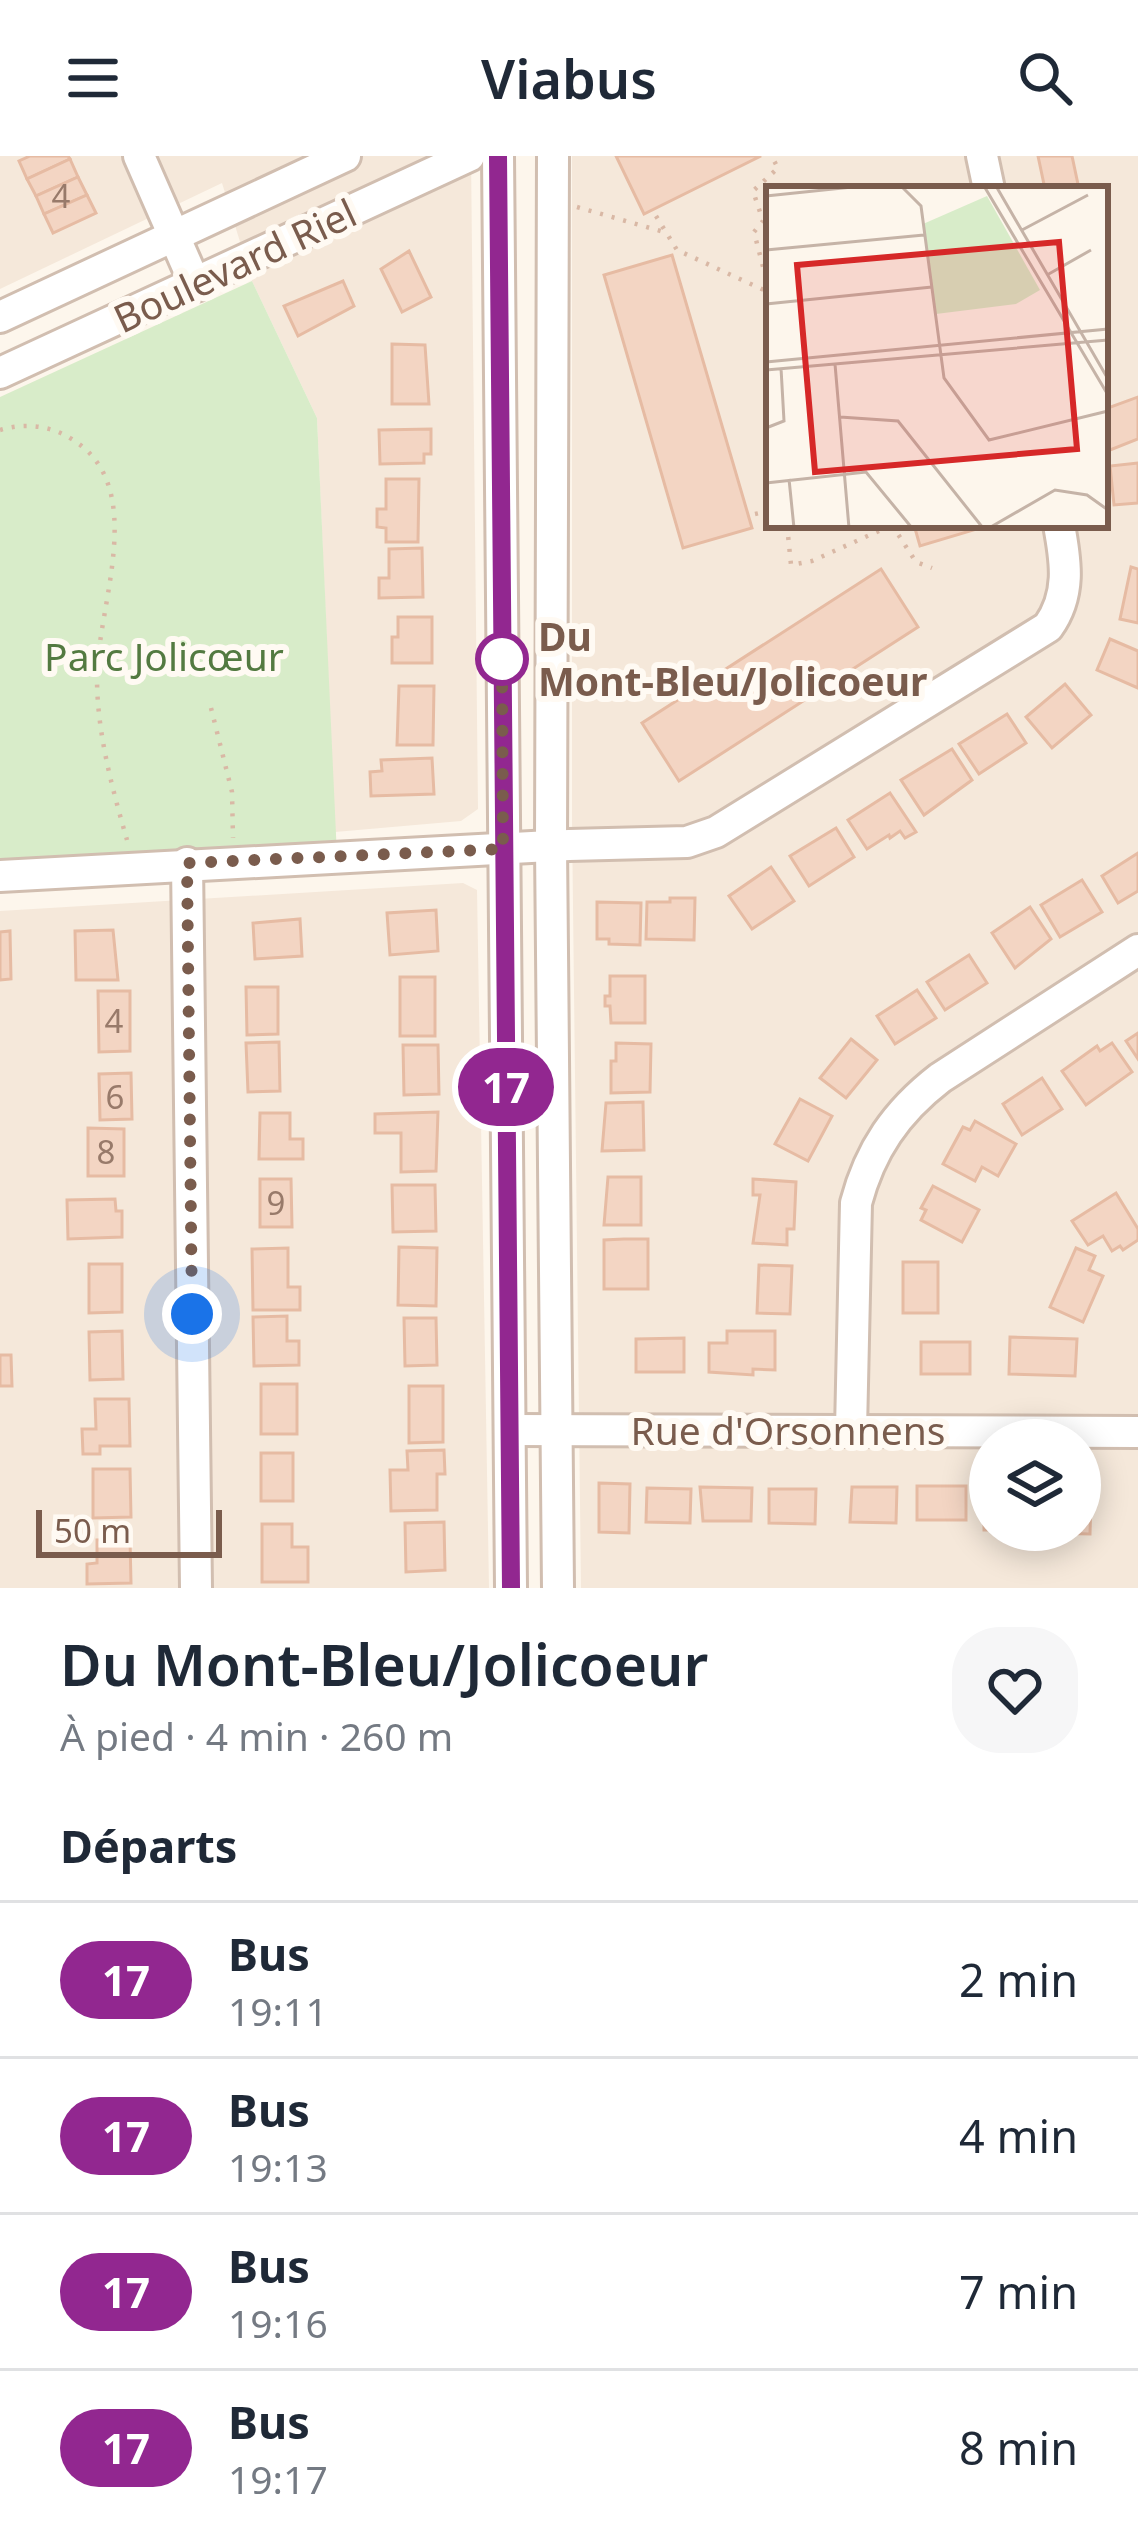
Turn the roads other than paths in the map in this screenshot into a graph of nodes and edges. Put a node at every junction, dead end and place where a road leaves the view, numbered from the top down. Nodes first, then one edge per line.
1 (139, 156) edge
2 (345, 156) edge
3 (469, 156) edge
4 (498, 156) edge
5 (553, 156) edge
6 (982, 156) edge
7 (987, 186) edge
8 (172, 234) junction
9 (196, 286) junction
10 (0, 316) edge
11 (0, 373) edge
12 (1060, 528) edge
13 (551, 846) junction
14 (503, 849) junction
15 (187, 863) junction
16 (0, 876) edge
17 (1138, 950) edge
18 (510, 1430) junction
19 (557, 1430) junction
20 (851, 1430) junction
21 (1138, 1432) edge
22 (196, 1588) edge
23 (511, 1588) edge
24 (558, 1588) edge

1 - 8 street
2 - 8 street, Boulevard Riel
3 - 9 street, Boulevard Riel
4 - 14 street
5 - 13 street
6 - 7 street
8 - 9 street
8 - 10 street, Boulevard Riel
9 - 11 street, Boulevard Riel
12 - 13 street
13 - 14 street
13 - 19 street
14 - 15 street
14 - 18 street
15 - 16 street
15 - 22 street
17 - 20 street
18 - 19 street, Rue d'Orsonnens
18 - 23 street
19 - 20 street, Rue d'Orsonnens
19 - 24 street
20 - 21 street, Rue d'Orsonnens

